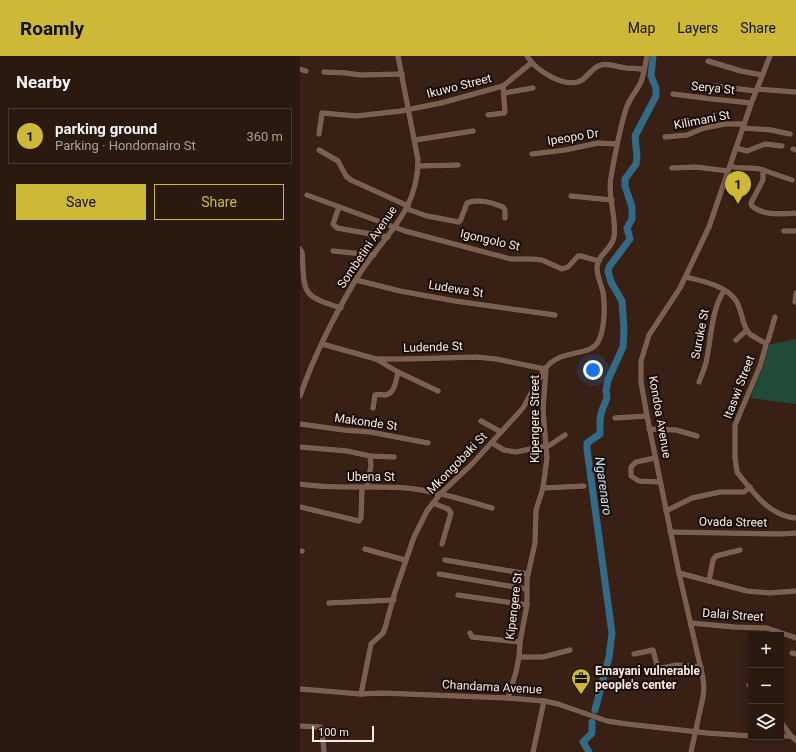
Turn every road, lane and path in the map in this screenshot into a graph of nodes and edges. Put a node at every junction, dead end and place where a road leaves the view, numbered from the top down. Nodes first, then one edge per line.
1 (398, 56) edge
2 (527, 56) edge
3 (647, 56) edge
4 (761, 56) edge
5 (769, 57) edge
6 (708, 61) dead end
7 (531, 63) junction
8 (644, 69) junction
9 (324, 72) dead end
10 (402, 74) junction
11 (762, 75) junction
12 (503, 86) junction
13 (714, 86) dead end
14 (533, 88) dead end
15 (756, 90) junction
16 (796, 92) edge
17 (504, 93) junction
18 (673, 94) dead end
19 (751, 103) junction
20 (408, 110) junction
21 (488, 115) dead end
22 (744, 126) junction
23 (473, 131) dead end
24 (319, 134) dead end
25 (790, 134) dead end
26 (665, 137) dead end
27 (415, 140) junction
28 (617, 144) junction
29 (782, 146) dead end
30 (736, 148) junction
31 (319, 150) dead end
32 (532, 154) dead end
33 (458, 165) dead end
34 (418, 166) junction
35 (672, 168) dead end
36 (729, 169) junction
37 (763, 170) junction
38 (792, 180) dead end
39 (307, 195) dead end
40 (571, 196) dead end
41 (612, 200) junction
42 (339, 207) junction
43 (407, 208) junction
44 (796, 213) edge
45 (505, 218) dead end
46 (395, 228) junction
47 (784, 231) dead end
48 (796, 231) edge
49 (388, 237) junction
50 (300, 250) edge
51 (333, 251) dead end
52 (374, 255) junction
53 (599, 262) junction
54 (301, 269) edge
55 (686, 277) junction
56 (356, 280) junction
57 (724, 291) junction
58 (796, 293) edge
59 (795, 302) dead end
60 (341, 308) junction
61 (555, 315) dead end
62 (775, 317) dead end
63 (747, 330) junction
64 (736, 340) dead end
65 (765, 343) junction
66 (322, 344) junction
67 (376, 359) junction
68 (545, 369) junction
69 (398, 372) junction
70 (699, 382) dead end
71 (438, 392) dead end
72 (300, 396) edge
73 (374, 408) dead end
74 (647, 416) junction
75 (615, 418) dead end
76 (481, 421) dead end
77 (300, 424) edge
78 (649, 429) junction
79 (501, 432) junction
80 (565, 435) dead end
81 (697, 436) dead end
82 (428, 443) dead end
83 (492, 443) junction
84 (546, 446) junction
85 (300, 447) edge
86 (370, 456) junction
87 (394, 457) dead end
88 (655, 458) junction
89 (660, 482) junction
90 (300, 484) edge
91 (584, 486) dead end
92 (750, 487) junction
93 (365, 488) junction
94 (543, 488) junction
95 (441, 493) junction
96 (433, 504) junction
97 (300, 507) edge
98 (492, 508) dead end
99 (666, 511) junction
100 (535, 516) joint
101 (796, 518) edge
102 (670, 532) junction
103 (796, 533) edge
104 (442, 544) dead end
105 (365, 549) dead end
106 (740, 550) dead end
107 (405, 560) junction
108 (446, 560) dead end
109 (678, 573) junction
110 (439, 574) dead end
111 (528, 574) junction
112 (709, 581) junction
113 (526, 589) junction
114 (796, 591) edge
115 (458, 595) dead end
116 (394, 600) junction
117 (329, 603) dead end
118 (527, 605) junction
119 (691, 623) junction
120 (470, 633) dead end
121 (796, 638) edge
122 (520, 642) junction
123 (570, 650) dead end
124 (634, 654) dead end
125 (519, 657) junction
126 (701, 667) junction
127 (300, 689) edge
128 (361, 694) junction
129 (508, 698) junction
130 (544, 701) junction
131 (300, 726) edge
132 (784, 726) edge
133 (694, 731) junction
134 (748, 736) edge
135 (784, 736) edge
136 (794, 738) edge
137 (324, 752) edge
138 (533, 752) edge
139 (691, 752) edge

1 - 10 street, Sombetini Avenue
2 - 7 street
3 - 8 street
4 - 5 street
5 - 11 street, Kondoa Avenue
6 - 11 street
7 - 8 street
7 - 12 street, Ikuwo Street
8 - 28 street
9 - 10 street
10 - 20 street, Sombetini Avenue
11 - 15 street, Kondoa Avenue
12 - 17 street
12 - 20 street, Ikuwo Street
13 - 15 street
14 - 17 street
15 - 16 street
15 - 19 street, Kondoa Avenue
17 - 21 street
18 - 19 street, Serya St
19 - 22 street, Kondoa Avenue
20 - 24 street, Ikuwo Street
20 - 27 street, Sombetini Avenue
22 - 25 street, Kilimani St
22 - 26 street, Kilimani St
22 - 30 street, Kondoa Avenue
23 - 27 street
27 - 34 street, Sombetini Avenue
28 - 32 street, Ipeopo Dr
28 - 41 street
29 - 30 street
30 - 36 street, Kondoa Avenue
31 - 43 street
33 - 34 street
34 - 43 street, Sombetini Avenue
35 - 36 street
36 - 37 street
36 - 55 street, Kondoa Avenue
37 - 38 street
37 - 44 street
39 - 42 street
40 - 41 street
41 - 53 street
42 - 46 street
42 - 49 street
43 - 45 street
43 - 46 street, Sombetini Avenue
46 - 49 street, Sombetini Avenue
46 - 53 street, Igongolo St
47 - 48 street
49 - 52 street, Sombetini Avenue
50 - 54 street
51 - 52 street
52 - 56 street, Sombetini Avenue
53 - 68 street, Kipengere Street
54 - 60 street
55 - 57 street
55 - 74 street, Kondoa Avenue
56 - 60 street, Sombetini Avenue
56 - 61 street, Ludewa St
57 - 63 street
57 - 70 street, Suruke St
58 - 59 street
60 - 66 street, Sombetini Avenue
62 - 65 street
63 - 64 street
63 - 65 street, Itaswi Street
65 - 92 street, Itaswi Street
66 - 67 street, Ludende St
66 - 72 street, Sombetini Avenue
67 - 68 street, Ludende St
67 - 69 street
68 - 79 street, Mkongobaki St
68 - 84 street, Kipengere Street
69 - 71 street
69 - 73 street
74 - 75 street
74 - 78 street, Kondoa Avenue
76 - 79 street
77 - 82 street, Makonde St
78 - 81 street
78 - 88 street, Kondoa Avenue
79 - 83 street, Mkongobaki St
80 - 84 street
83 - 84 street
83 - 95 street, Mkongobaki St
84 - 94 street, Kipengere Street
85 - 86 street
86 - 87 street
86 - 93 street
88 - 89 street, Kondoa Avenue
88 - 89 street
89 - 99 street, Kondoa Avenue
90 - 93 street, Ubena St
91 - 94 street
92 - 99 street
92 - 101 street, Itaswi Street
93 - 95 street, Ubena St
93 - 97 street
94 - 100 street, Kipengere Street
95 - 96 street, Mkongobaki St
95 - 98 street, Ubena St
96 - 104 street
96 - 107 street, Mkongobaki St
99 - 102 street, Kondoa Avenue
100 - 111 street, Kipengere St
102 - 103 street, Ovada Street
102 - 109 street, Kondoa Avenue
105 - 107 street
106 - 112 street
107 - 116 street, Mkongobaki St
108 - 111 street
109 - 112 street
109 - 119 street, Kondoa Avenue
110 - 113 street
111 - 113 street, Kipengere St
112 - 114 street
113 - 118 street, Kipengere St
115 - 118 street
116 - 117 street
116 - 128 street, Mkongobaki St
118 - 122 street, Kipengere St
119 - 121 street, Dalai Street
119 - 126 street, Kondoa Avenue
120 - 122 street
122 - 125 street, Kipengere St
123 - 125 street
124 - 126 street
125 - 129 street, Kipengere St
126 - 133 street, Kondoa Avenue
127 - 128 street, Chandama Avenue
128 - 129 street, Chandama Avenue
129 - 130 street, Chandama Avenue
130 - 133 street, Chandama Avenue
130 - 138 street
131 - 137 street
132 - 136 street
133 - 134 street, Chandama Avenue
133 - 139 street, Kondoa Avenue
135 - 136 street

